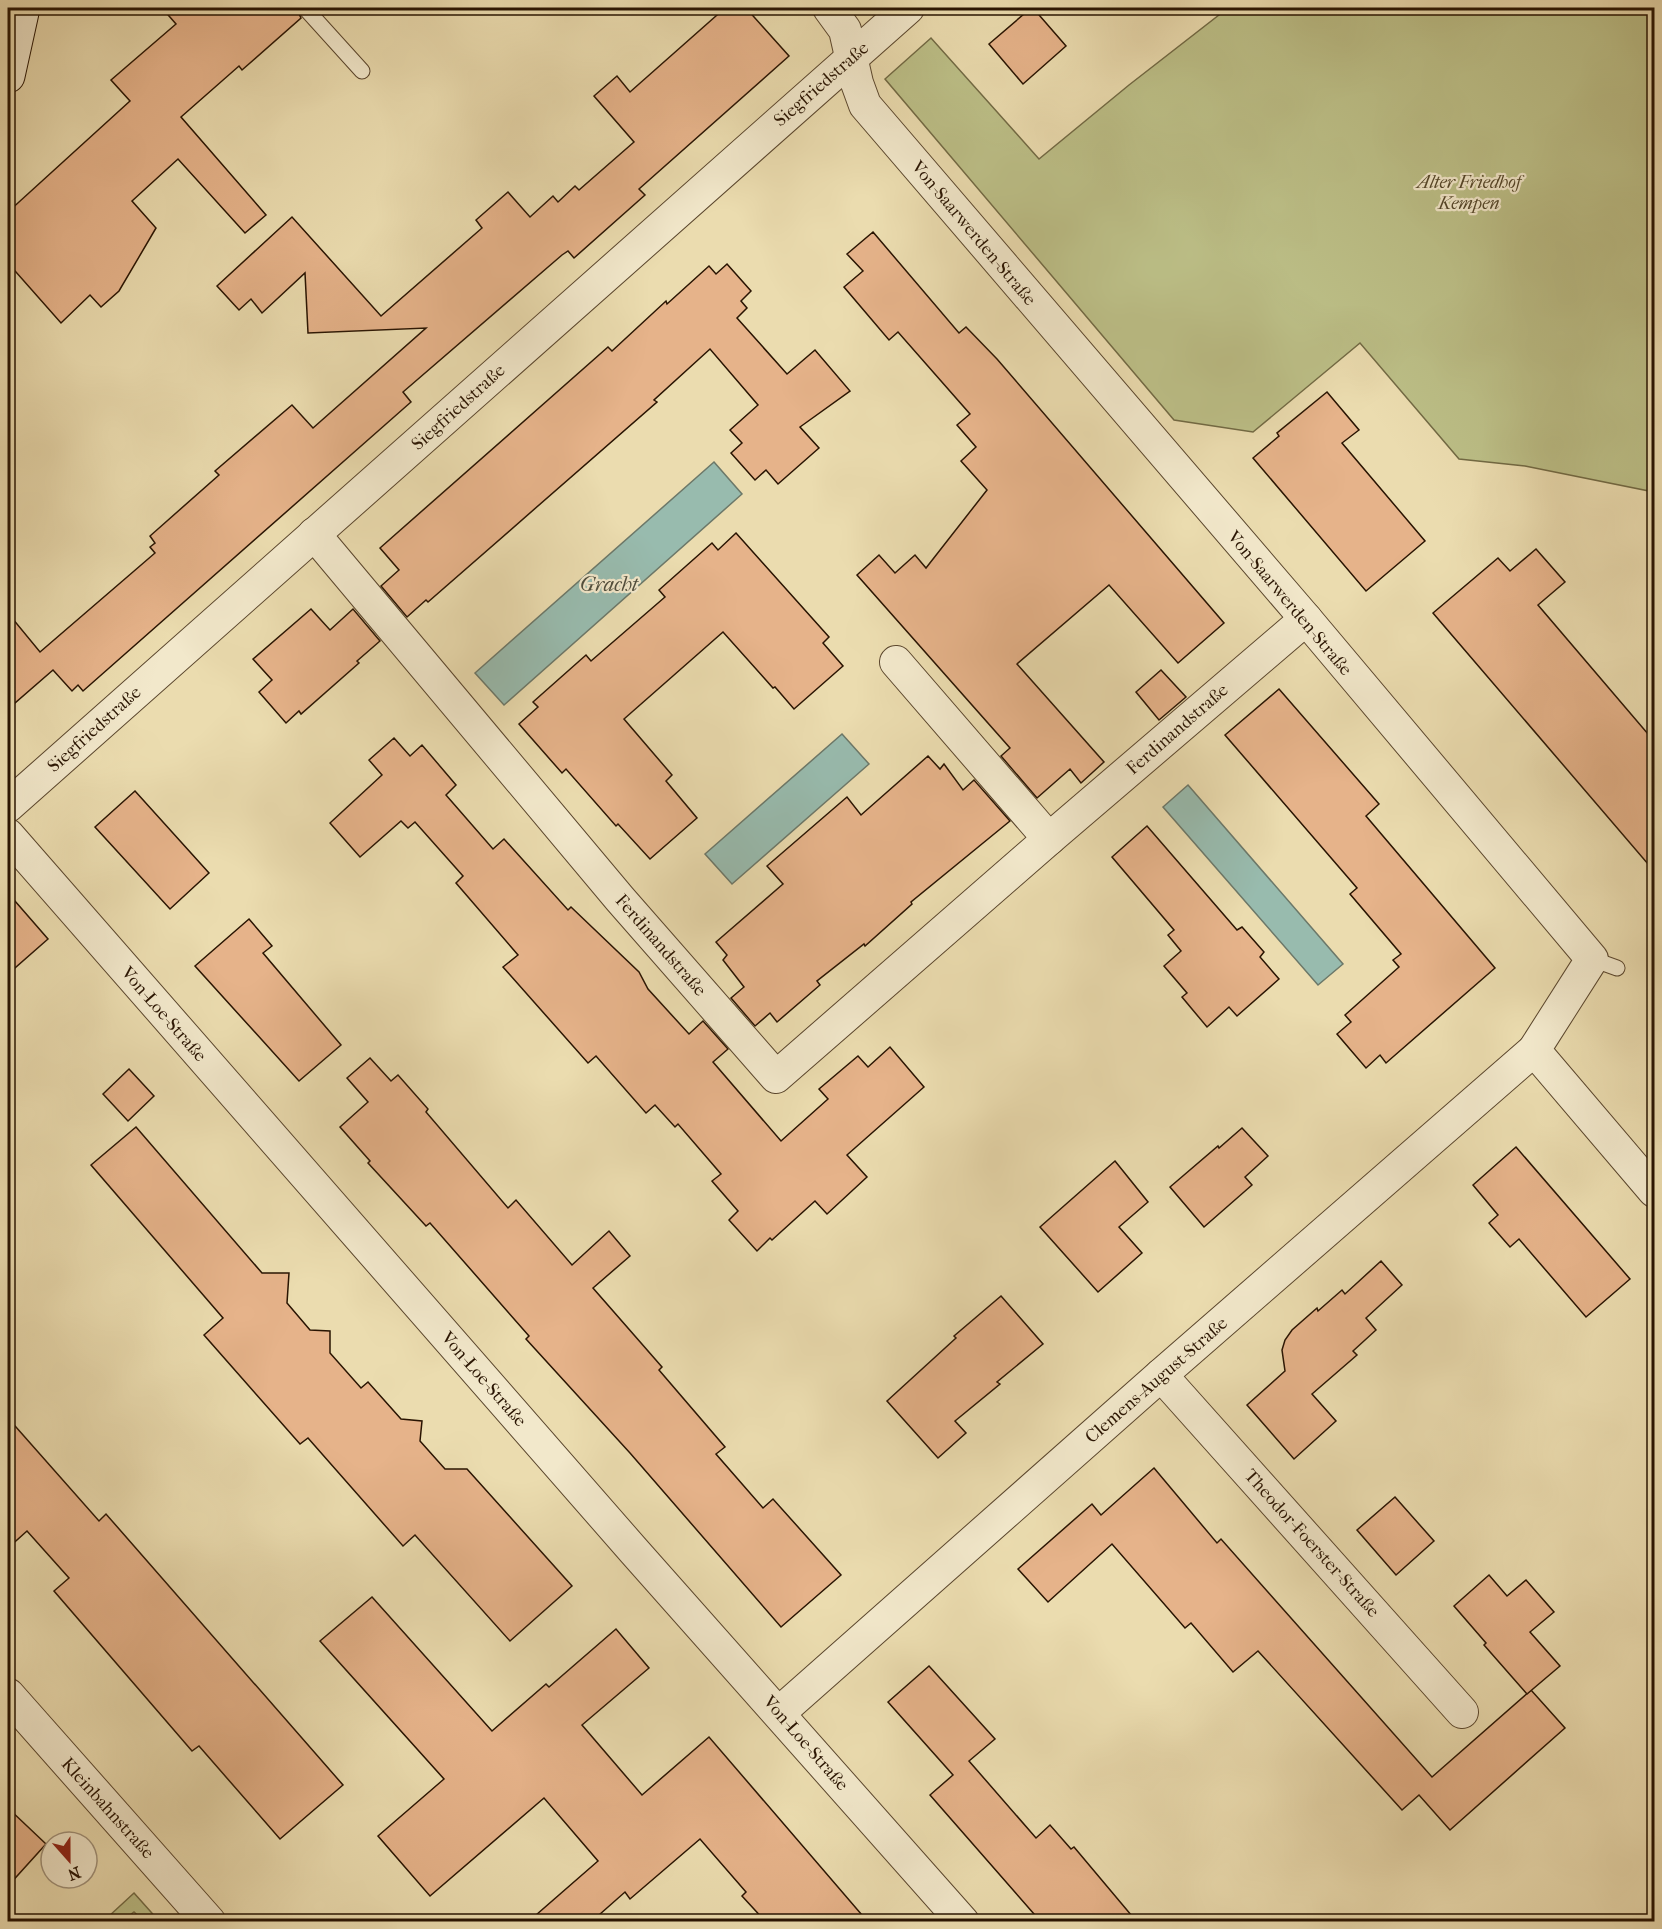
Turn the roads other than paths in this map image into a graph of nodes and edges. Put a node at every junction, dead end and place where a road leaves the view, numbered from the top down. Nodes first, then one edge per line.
1 (23, 8) edge
2 (305, 8) edge
3 (829, 8) edge
4 (908, 8) edge
5 (852, 56) junction
6 (362, 71) dead end
7 (8, 76) edge
8 (314, 534) junction
9 (1306, 619) junction
10 (896, 662) dead end
11 (8, 806) edge
12 (8, 835) edge
13 (1049, 839) junction
14 (1534, 1050) junction
15 (1654, 1191) edge
16 (1161, 1375) junction
17 (8, 1695) edge
18 (1462, 1712) dead end
19 (779, 1713) junction
20 (209, 1922) edge
21 (963, 1922) edge

1 - 7 street
2 - 6 lane
3 - 5 street, Von-Saarwerden-Straße
4 - 5 street, Siegfriedstraße
5 - 8 street, Siegfriedstraße
5 - 9 street, Von-Saarwerden-Straße
8 - 11 street, Siegfriedstraße
8 - 13 street, Ferdinandstraße
9 - 13 street, Ferdinandstraße
9 - 14 street, Von-Saarwerden-Straße
10 - 13 street
12 - 19 street, Von-Loe-Straße
14 - 15 street
14 - 16 street, Clemens-August-Straße
16 - 18 street, Theodor-Foerster-Straße
16 - 19 street, Clemens-August-Straße
17 - 20 street, Kleinbahnstraße
19 - 21 street, Von-Loe-Straße

